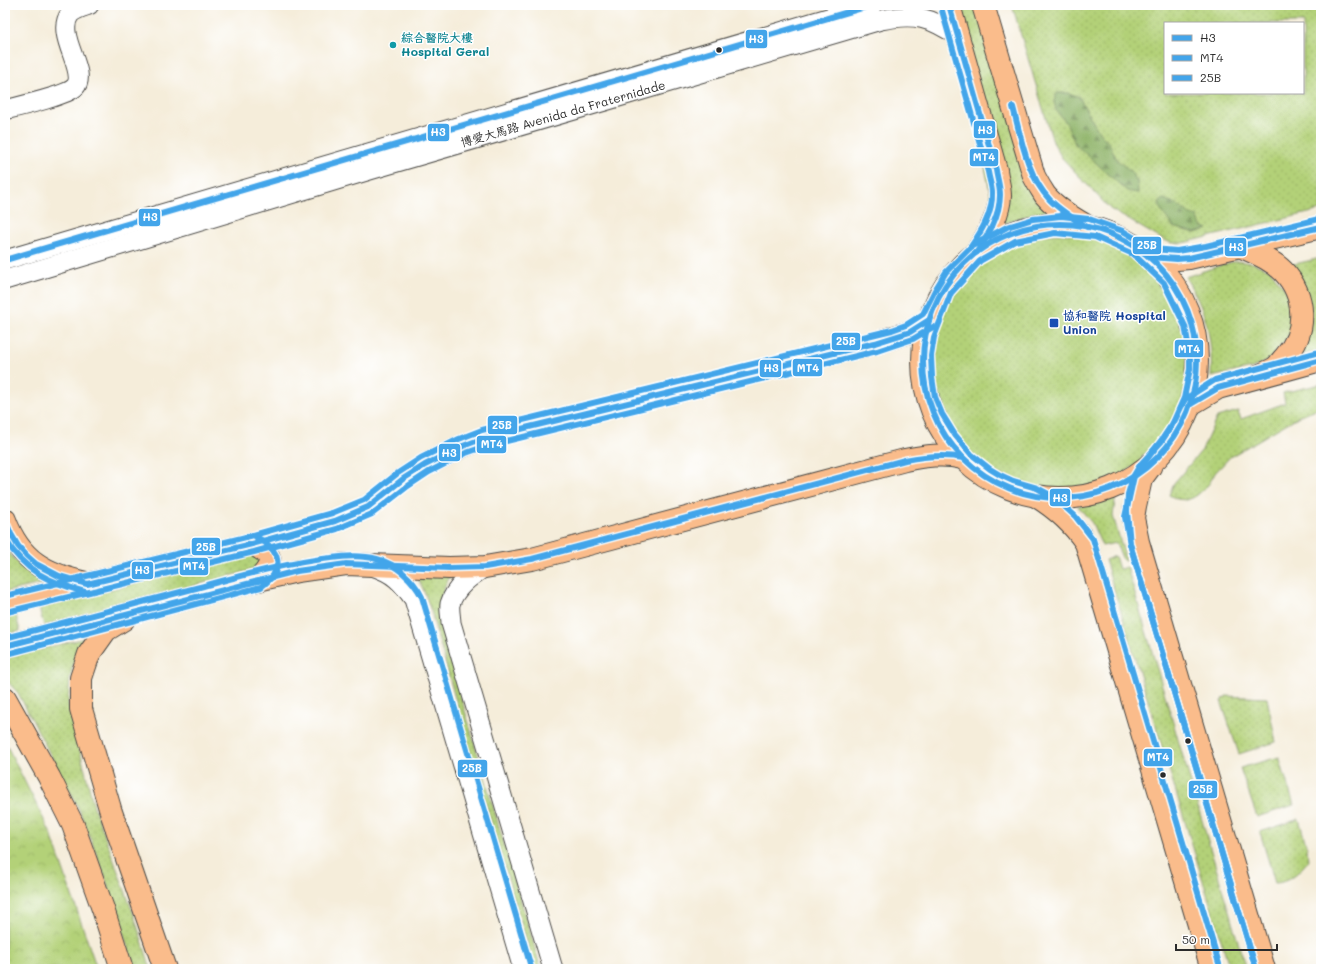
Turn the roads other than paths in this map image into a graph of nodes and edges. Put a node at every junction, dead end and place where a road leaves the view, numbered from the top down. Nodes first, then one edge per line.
1 (89, 5) edge
2 (872, 5) edge
3 (949, 5) edge
4 (983, 5) edge
5 (958, 36) junction
6 (5, 110) edge
7 (461, 134) junction
8 (1087, 226) junction
9 (1321, 227) edge
10 (1240, 246) junction
11 (977, 252) junction
12 (1150, 257) junction
13 (5, 260) edge
14 (5, 280) edge
15 (930, 320) junction
16 (1321, 360) edge
17 (1258, 376) junction
18 (1191, 404) junction
19 (963, 458) junction
20 (1156, 460) junction
21 (1035, 496) junction
22 (5, 520) edge
23 (252, 544) junction
24 (367, 564) junction
25 (485, 567) junction
26 (258, 580) junction
27 (86, 584) junction
28 (5, 604) edge
29 (135, 612) junction
30 (5, 646) edge
31 (5, 698) edge
32 (122, 969) edge
33 (165, 969) edge
34 (523, 969) edge
35 (553, 969) edge
36 (1212, 969) edge
37 (1264, 969) edge

1 - 6 street
2 - 7 street, 博愛大馬路 Avenida da Fraternidade
3 - 5 main road
4 - 8 main road
5 - 7 street, 博愛大馬路 Avenida da Fraternidade
5 - 11 main road
7 - 13 street, 博愛大馬路 Avenida da Fraternidade
7 - 14 street, 博愛大馬路 Avenida da Fraternidade
8 - 11 main road
8 - 12 main road
9 - 10 main road
10 - 12 main road
10 - 17 main road
11 - 15 main road
12 - 18 main road
15 - 19 main road
15 - 23 main road
16 - 17 main road
17 - 18 main road
18 - 20 main road
19 - 21 main road
19 - 25 main road
20 - 21 main road
20 - 37 main road
21 - 36 main road
22 - 27 main road
23 - 26 main road
23 - 27 main road
24 - 25 main road
24 - 26 main road
24 - 34 street
25 - 35 street
26 - 29 main road
27 - 28 main road
29 - 30 main road
29 - 33 main road
31 - 32 main road

